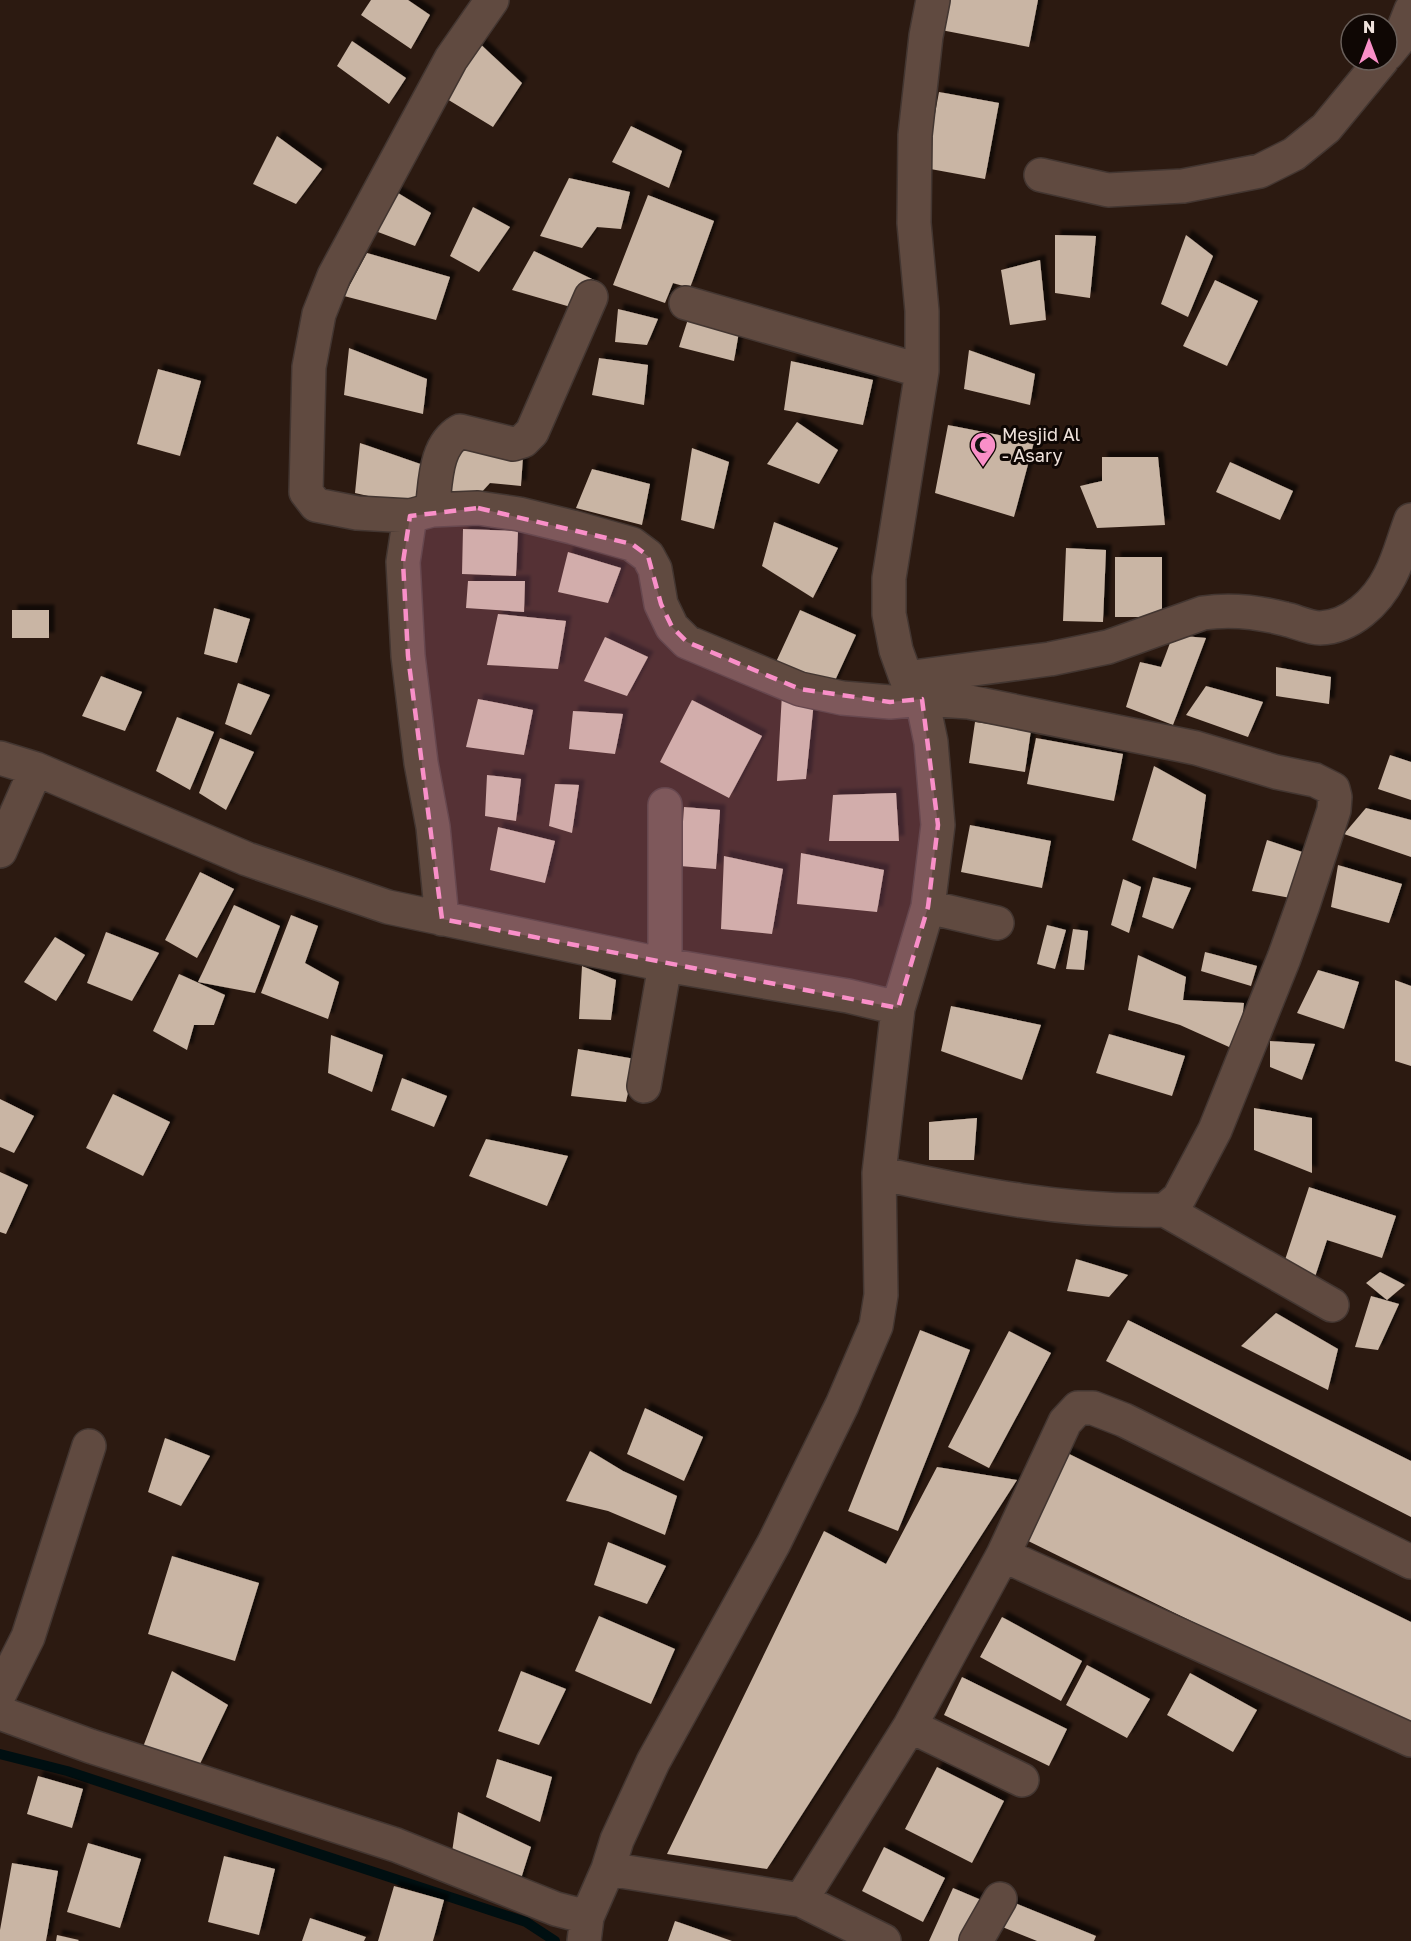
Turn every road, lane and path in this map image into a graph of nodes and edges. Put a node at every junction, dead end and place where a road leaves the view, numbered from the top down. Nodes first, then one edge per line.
1 (492, 0) edge
2 (933, 0) edge
3 (1411, 10) edge
4 (1399, 39) edge
5 (1372, 72) edge
6 (1041, 175) dead end
7 (591, 297) dead end
8 (686, 303) dead end
9 (922, 371) junction
10 (421, 513) junction
11 (1411, 520) edge
12 (914, 689) junction
13 (0, 758) edge
14 (36, 770) junction
15 (665, 805) dead end
16 (0, 851) edge
17 (928, 907) junction
18 (442, 919) junction
19 (997, 923) dead end
20 (665, 965) junction
21 (898, 1008) junction
22 (644, 1086) dead end
23 (879, 1173) junction
24 (1165, 1210) junction
25 (1332, 1305) dead end
26 (89, 1446) dead end
27 (1003, 1555) junction
28 (1411, 1562) edge
29 (0, 1693) edge
30 (0, 1713) edge
31 (910, 1726) junction
32 (1411, 1740) edge
33 (1022, 1780) dead end
34 (608, 1869) junction
35 (1000, 1899) dead end
36 (801, 1900) junction
37 (585, 1932) edge
38 (884, 1941) edge
39 (976, 1941) edge

1 - 10 street
2 - 9 street
3 - 4 street
5 - 6 street
7 - 10 street
8 - 9 street
9 - 12 street
10 - 12 street
10 - 18 street
11 - 12 street
12 - 17 street
12 - 24 street
13 - 14 street
14 - 16 street
14 - 18 street
15 - 20 street
17 - 19 street
17 - 21 street
18 - 20 street
20 - 21 street
20 - 22 street
21 - 23 street
23 - 24 street
23 - 34 street
24 - 25 street
26 - 29 street
27 - 28 street
27 - 31 street
27 - 32 street
30 - 37 street
31 - 33 street
31 - 36 street
34 - 36 street
34 - 37 street
35 - 39 street
36 - 38 street

